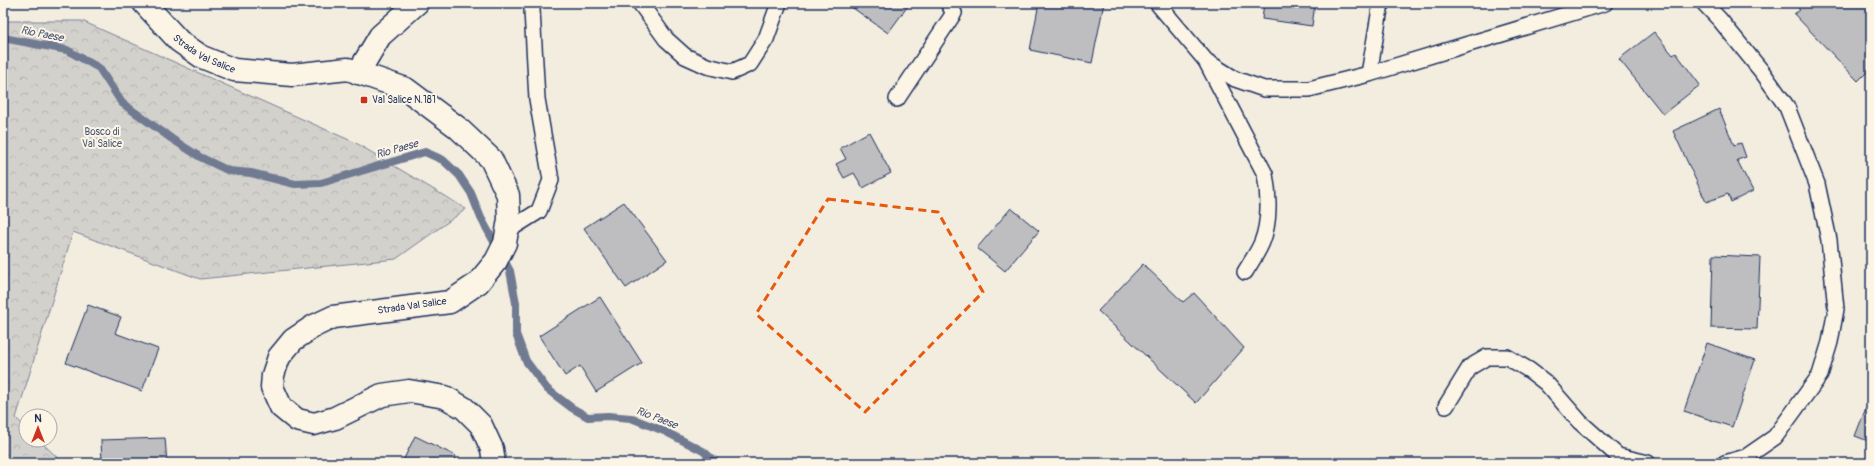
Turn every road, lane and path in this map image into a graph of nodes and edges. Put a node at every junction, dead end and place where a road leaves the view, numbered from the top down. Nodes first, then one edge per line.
1 (144, 3) edge
2 (417, 3) edge
3 (533, 3) edge
4 (640, 3) edge
5 (779, 3) edge
6 (948, 3) edge
7 (1157, 3) edge
8 (1380, 3) edge
9 (1605, 3) edge
10 (1704, 3) edge
11 (1206, 61) junction
12 (358, 73) junction
13 (1369, 74) junction
14 (897, 99) dead end
15 (502, 245) junction
16 (1245, 272) dead end
17 (1446, 406) dead end
18 (494, 463) edge
19 (1648, 463) edge
20 (1724, 463) edge

1 - 12 street, Strada Val Salice
2 - 12 street
3 - 15 lane
4 - 5 lane
6 - 14 lane
7 - 11 lane
8 - 13 lane
9 - 13 lane
10 - 20 lane
11 - 13 lane
11 - 16 lane
12 - 15 street, Strada Val Salice
15 - 18 street, Strada Val Salice
17 - 19 lane

